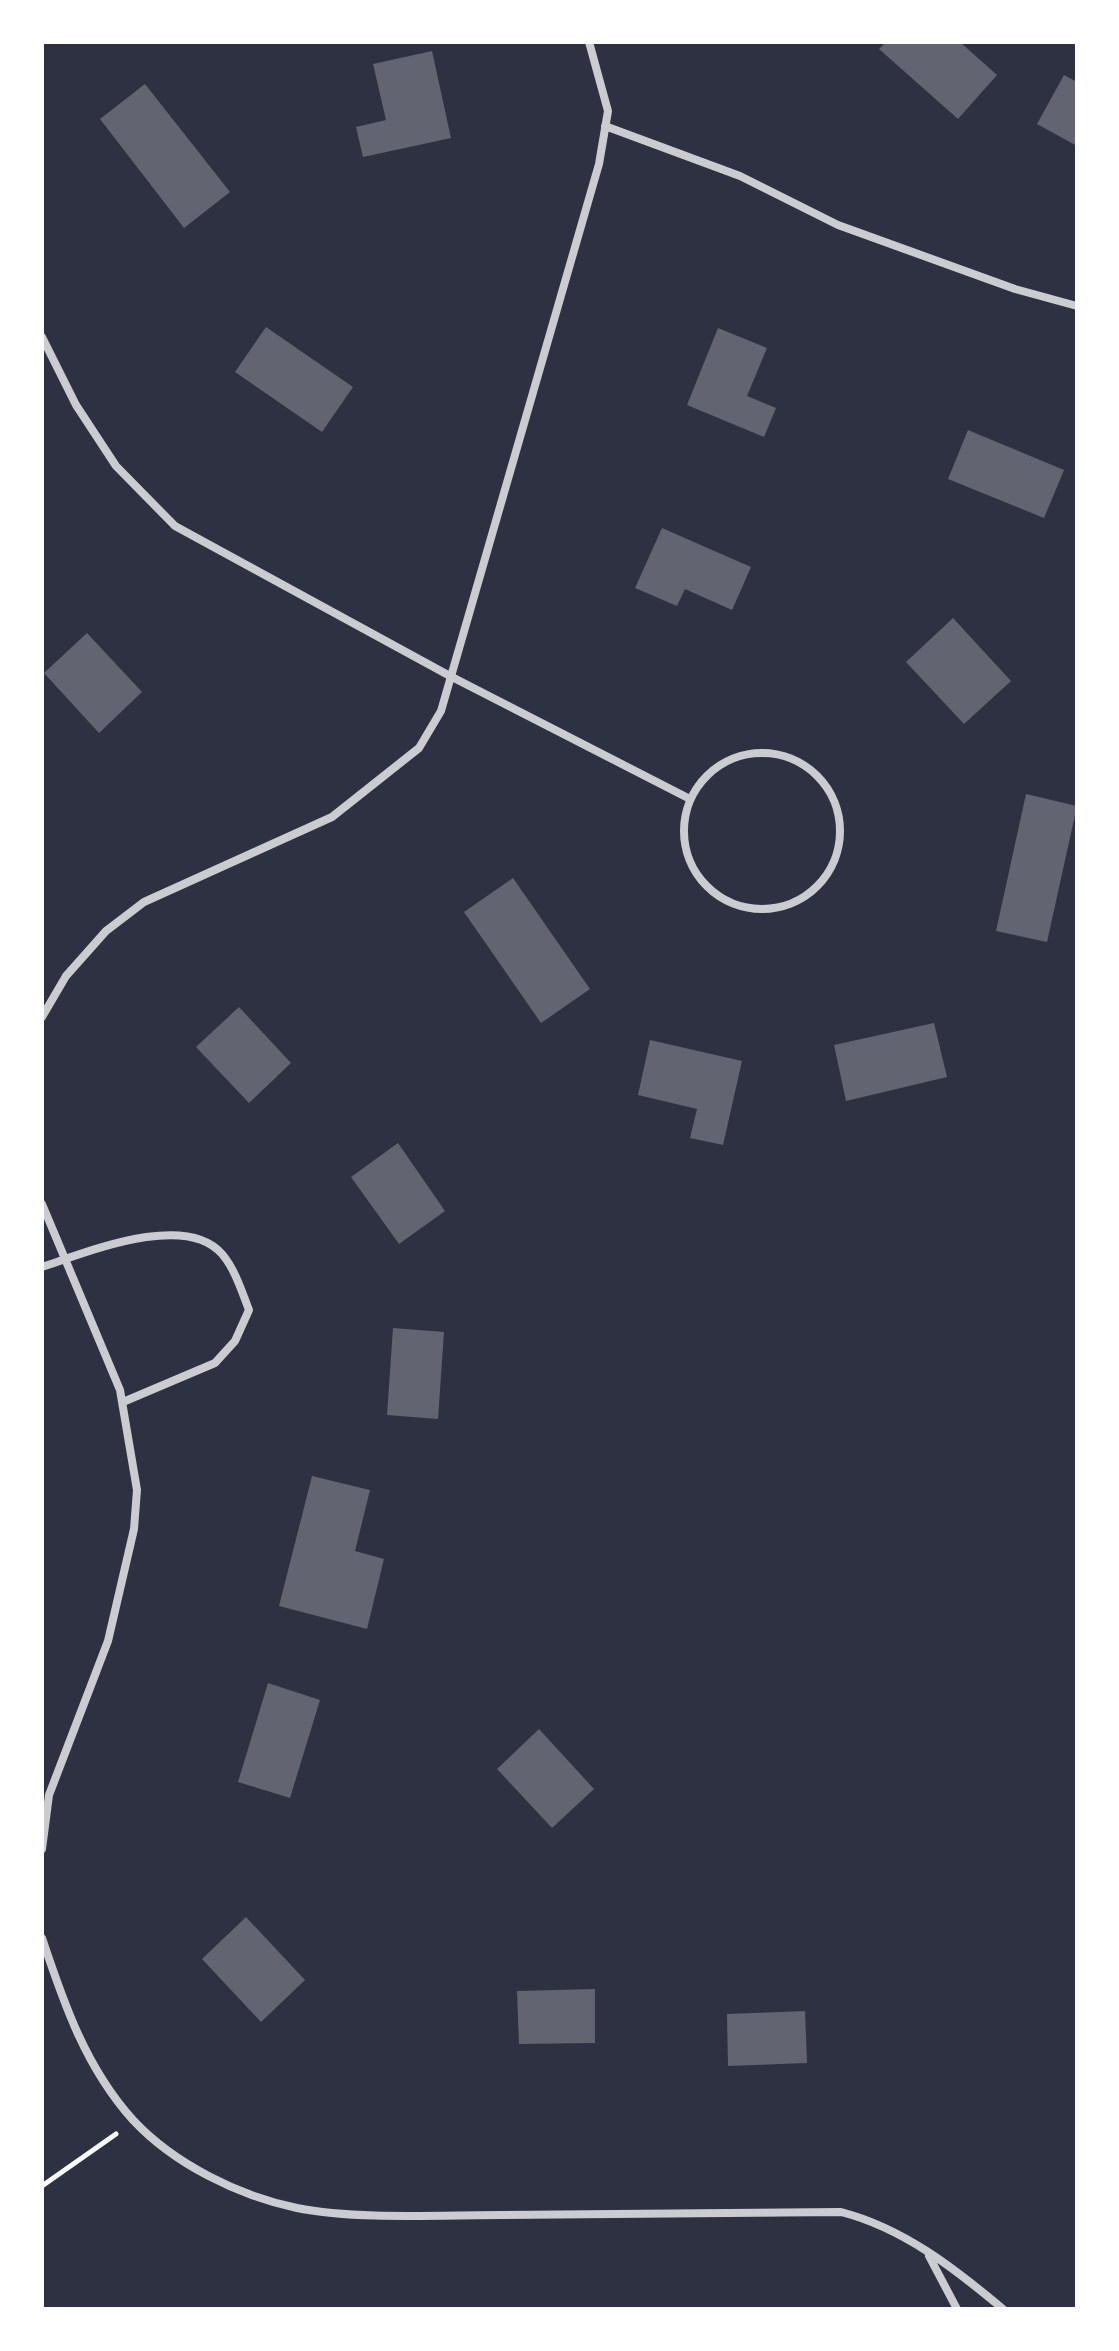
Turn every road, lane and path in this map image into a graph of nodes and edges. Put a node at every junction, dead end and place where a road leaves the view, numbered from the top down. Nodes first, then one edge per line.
1 (589, 42) edge
2 (605, 126) junction
3 (1077, 306) edge
4 (42, 337) edge
5 (450, 676) junction
6 (690, 799) junction
7 (42, 1017) edge
8 (42, 1204) edge
9 (63, 1260) junction
10 (42, 1267) edge
11 (123, 1402) junction
12 (42, 1849) edge
13 (42, 1938) edge
14 (134, 2121) junction
15 (42, 2186) edge
16 (927, 2251) junction
17 (957, 2309) edge
18 (1003, 2309) edge

1 - 2 street
2 - 3 street
2 - 5 street
4 - 5 street
5 - 6 street
5 - 7 street
6 - 6 street
8 - 9 street
9 - 10 street
9 - 11 street
9 - 11 street
11 - 12 street
13 - 14 street
14 - 15 path
14 - 16 street
16 - 17 street
16 - 18 street

